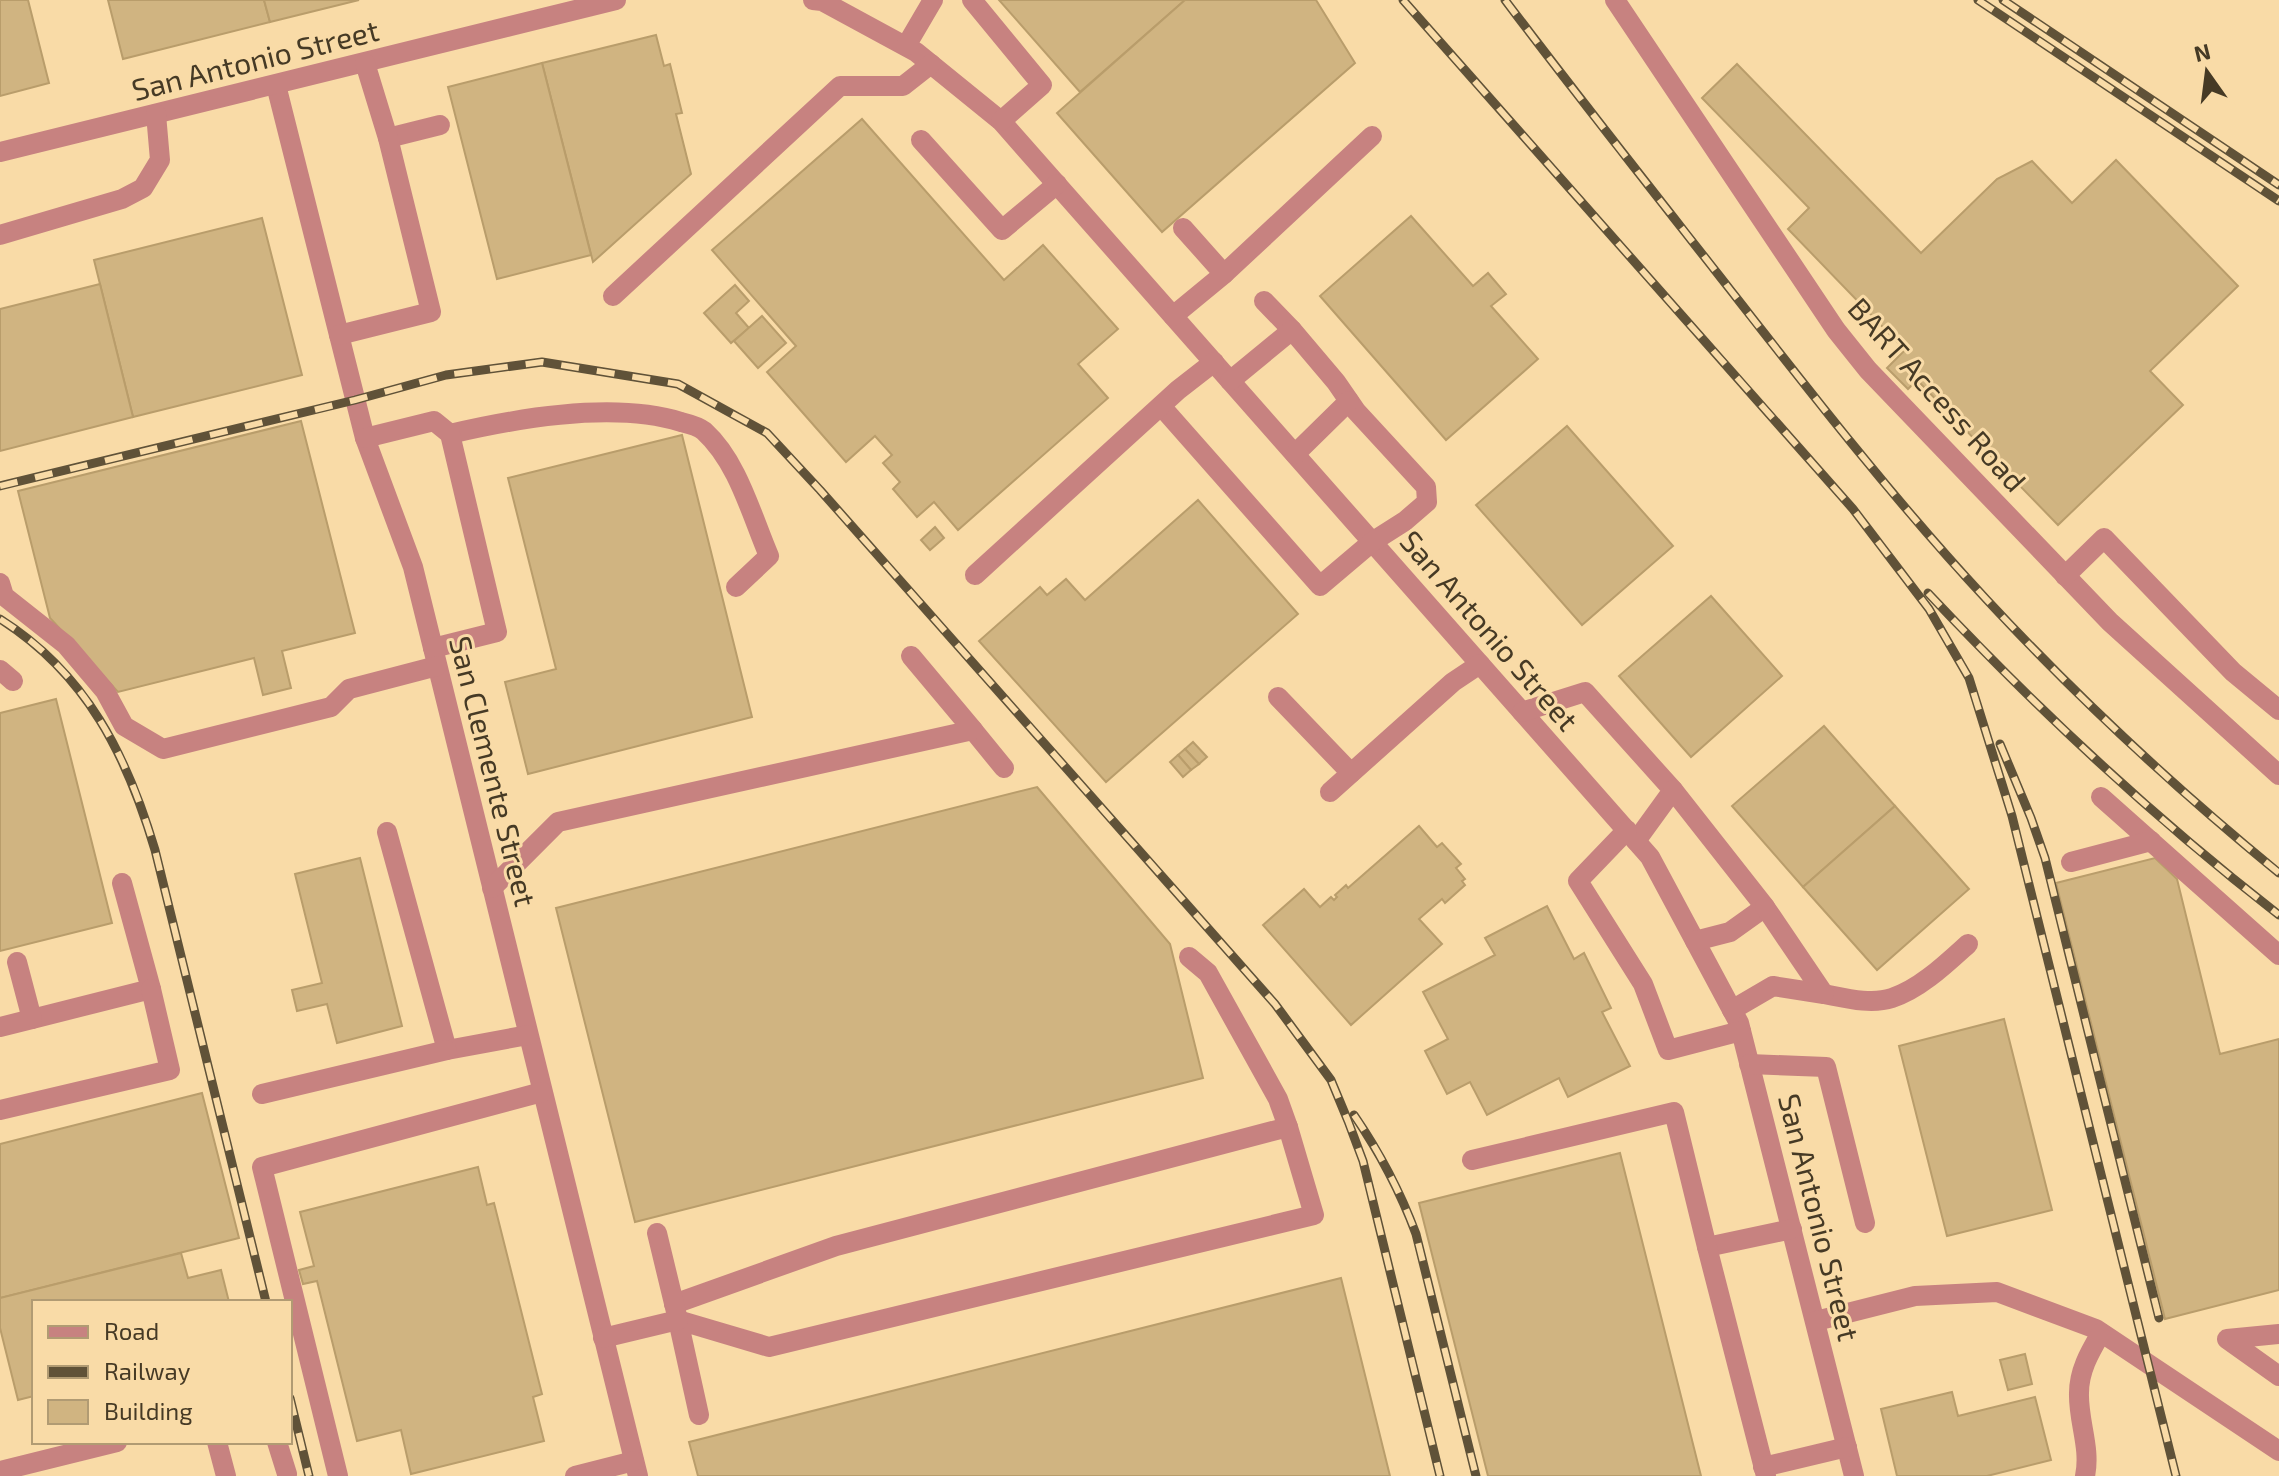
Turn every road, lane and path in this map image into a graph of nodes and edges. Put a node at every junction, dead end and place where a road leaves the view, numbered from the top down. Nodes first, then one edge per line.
1 (616, 0) edge
2 (813, 0) edge
3 (933, 0) edge
4 (972, 0) edge
5 (1615, 0) edge
6 (846, 6) edge
7 (906, 46) junction
8 (365, 63) junction
9 (931, 64) junction
10 (276, 85) junction
11 (156, 114) junction
12 (1001, 121) junction
13 (440, 125) dead end
14 (1372, 136) dead end
15 (388, 138) junction
16 (921, 140) dead end
17 (0, 152) edge
18 (1057, 184) junction
19 (1183, 228) dead end
20 (0, 235) edge
21 (1224, 274) junction
22 (613, 296) dead end
23 (1264, 301) dead end
24 (1173, 316) junction
25 (1292, 330) junction
26 (339, 335) junction
27 (1214, 362) junction
28 (1230, 381) junction
29 (1349, 401) junction
30 (1161, 406) junction
31 (450, 434) junction
32 (365, 438) junction
33 (1295, 454) junction
34 (1372, 542) junction
35 (975, 575) dead end
36 (2065, 576) junction
37 (0, 583) edge
38 (736, 587) dead end
39 (911, 656) dead end
40 (435, 657) junction
41 (1480, 664) junction
42 (1278, 697) dead end
43 (2279, 710) edge
44 (1522, 712) junction
45 (973, 730) junction
46 (1004, 768) dead end
47 (1351, 773) junction
48 (2279, 775) edge
49 (1673, 790) junction
50 (1330, 792) dead end
51 (2101, 797) dead end
52 (387, 832) dead end
53 (1632, 836) junction
54 (2151, 841) junction
55 (2071, 862) dead end
56 (122, 883) dead end
57 (492, 888) junction
58 (1765, 907) junction
59 (1695, 941) junction
60 (1968, 944) dead end
61 (2279, 955) edge
62 (1189, 957) dead end
63 (17, 962) dead end
64 (151, 989) junction
65 (1824, 994) junction
66 (1732, 1010) junction
67 (32, 1019) junction
68 (0, 1027) edge
69 (1741, 1031) junction
70 (528, 1035) junction
71 (447, 1050) junction
72 (1749, 1064) junction
73 (542, 1092) junction
74 (262, 1094) dead end
75 (0, 1110) edge
76 (1288, 1127) junction
77 (1472, 1160) dead end
78 (1865, 1223) dead end
79 (1792, 1229) junction
80 (657, 1233) dead end
81 (1707, 1247) junction
82 (676, 1312) junction
83 (1816, 1321) junction
84 (2101, 1333) junction
85 (2279, 1334) edge
86 (603, 1338) junction
87 (2279, 1376) edge
88 (699, 1415) dead end
89 (112, 1444) edge
90 (218, 1444) edge
91 (278, 1444) edge
92 (1847, 1447) junction
93 (2279, 1451) edge
94 (54, 1467) edge
95 (636, 1469) edge
96 (0, 1471) edge
97 (1765, 1471) edge
98 (287, 1474) edge
99 (226, 1476) edge
100 (338, 1476) edge
101 (575, 1476) edge
102 (1854, 1476) edge
103 (2085, 1476) edge

1 - 8 street, San Antonio Street
2 - 6 street, San Antonio Street
3 - 7 street
4 - 12 street
5 - 36 street, BART Access Road
6 - 7 street, San Antonio Street
7 - 9 street, San Antonio Street
8 - 10 street, San Antonio Street
8 - 15 street
9 - 12 street, San Antonio Street
9 - 22 street
10 - 11 street, San Antonio Street
10 - 26 street, San Clemente Street
11 - 17 street, San Antonio Street
11 - 20 street
12 - 18 street, San Antonio Street
13 - 15 street
14 - 21 street
15 - 26 street
16 - 18 street
18 - 24 street, San Antonio Street
19 - 21 street
21 - 24 street
23 - 25 street
24 - 27 street, San Antonio Street
25 - 28 street
25 - 29 street
26 - 32 street, San Clemente Street
27 - 28 street, San Antonio Street
27 - 30 street
28 - 33 street, San Antonio Street
29 - 33 street
29 - 34 street
30 - 34 street
30 - 35 street
31 - 32 street
31 - 38 street
31 - 40 street
32 - 40 street, San Clemente Street
33 - 34 street, San Antonio Street
34 - 41 street, San Antonio Street
36 - 43 street
36 - 48 street, BART Access Road
37 - 40 street
39 - 45 street
40 - 57 street, San Clemente Street
41 - 44 street, San Antonio Street
41 - 47 street
42 - 47 street
44 - 49 street
44 - 53 street, San Antonio Street
45 - 46 street
45 - 57 street
47 - 50 street
49 - 53 street
49 - 58 street
51 - 54 street
52 - 71 street
53 - 59 street, San Antonio Street
53 - 69 street
54 - 55 street
54 - 61 street
56 - 64 street
57 - 70 street, San Clemente Street
58 - 59 street
58 - 65 street
59 - 66 street, San Antonio Street
60 - 65 street
62 - 76 street
63 - 67 street
64 - 67 street
64 - 75 street
65 - 66 street
66 - 69 street, San Antonio Street
67 - 68 street
69 - 72 street, San Antonio Street
70 - 71 street
70 - 73 street, San Clemente Street
71 - 74 street
72 - 78 street
72 - 79 street, San Antonio Street
73 - 86 street, San Clemente Street
73 - 100 street
76 - 82 street
76 - 82 street
77 - 81 street
79 - 81 street
79 - 83 street, San Antonio Street
80 - 82 street
81 - 97 street
82 - 86 street
82 - 88 street
83 - 84 street
83 - 92 street, San Antonio Street
84 - 93 street
84 - 103 street
85 - 87 street
86 - 95 street, San Clemente Street
89 - 94 street
90 - 99 street
91 - 98 street
92 - 97 street
92 - 102 street, San Antonio Street
94 - 96 street
95 - 101 street

